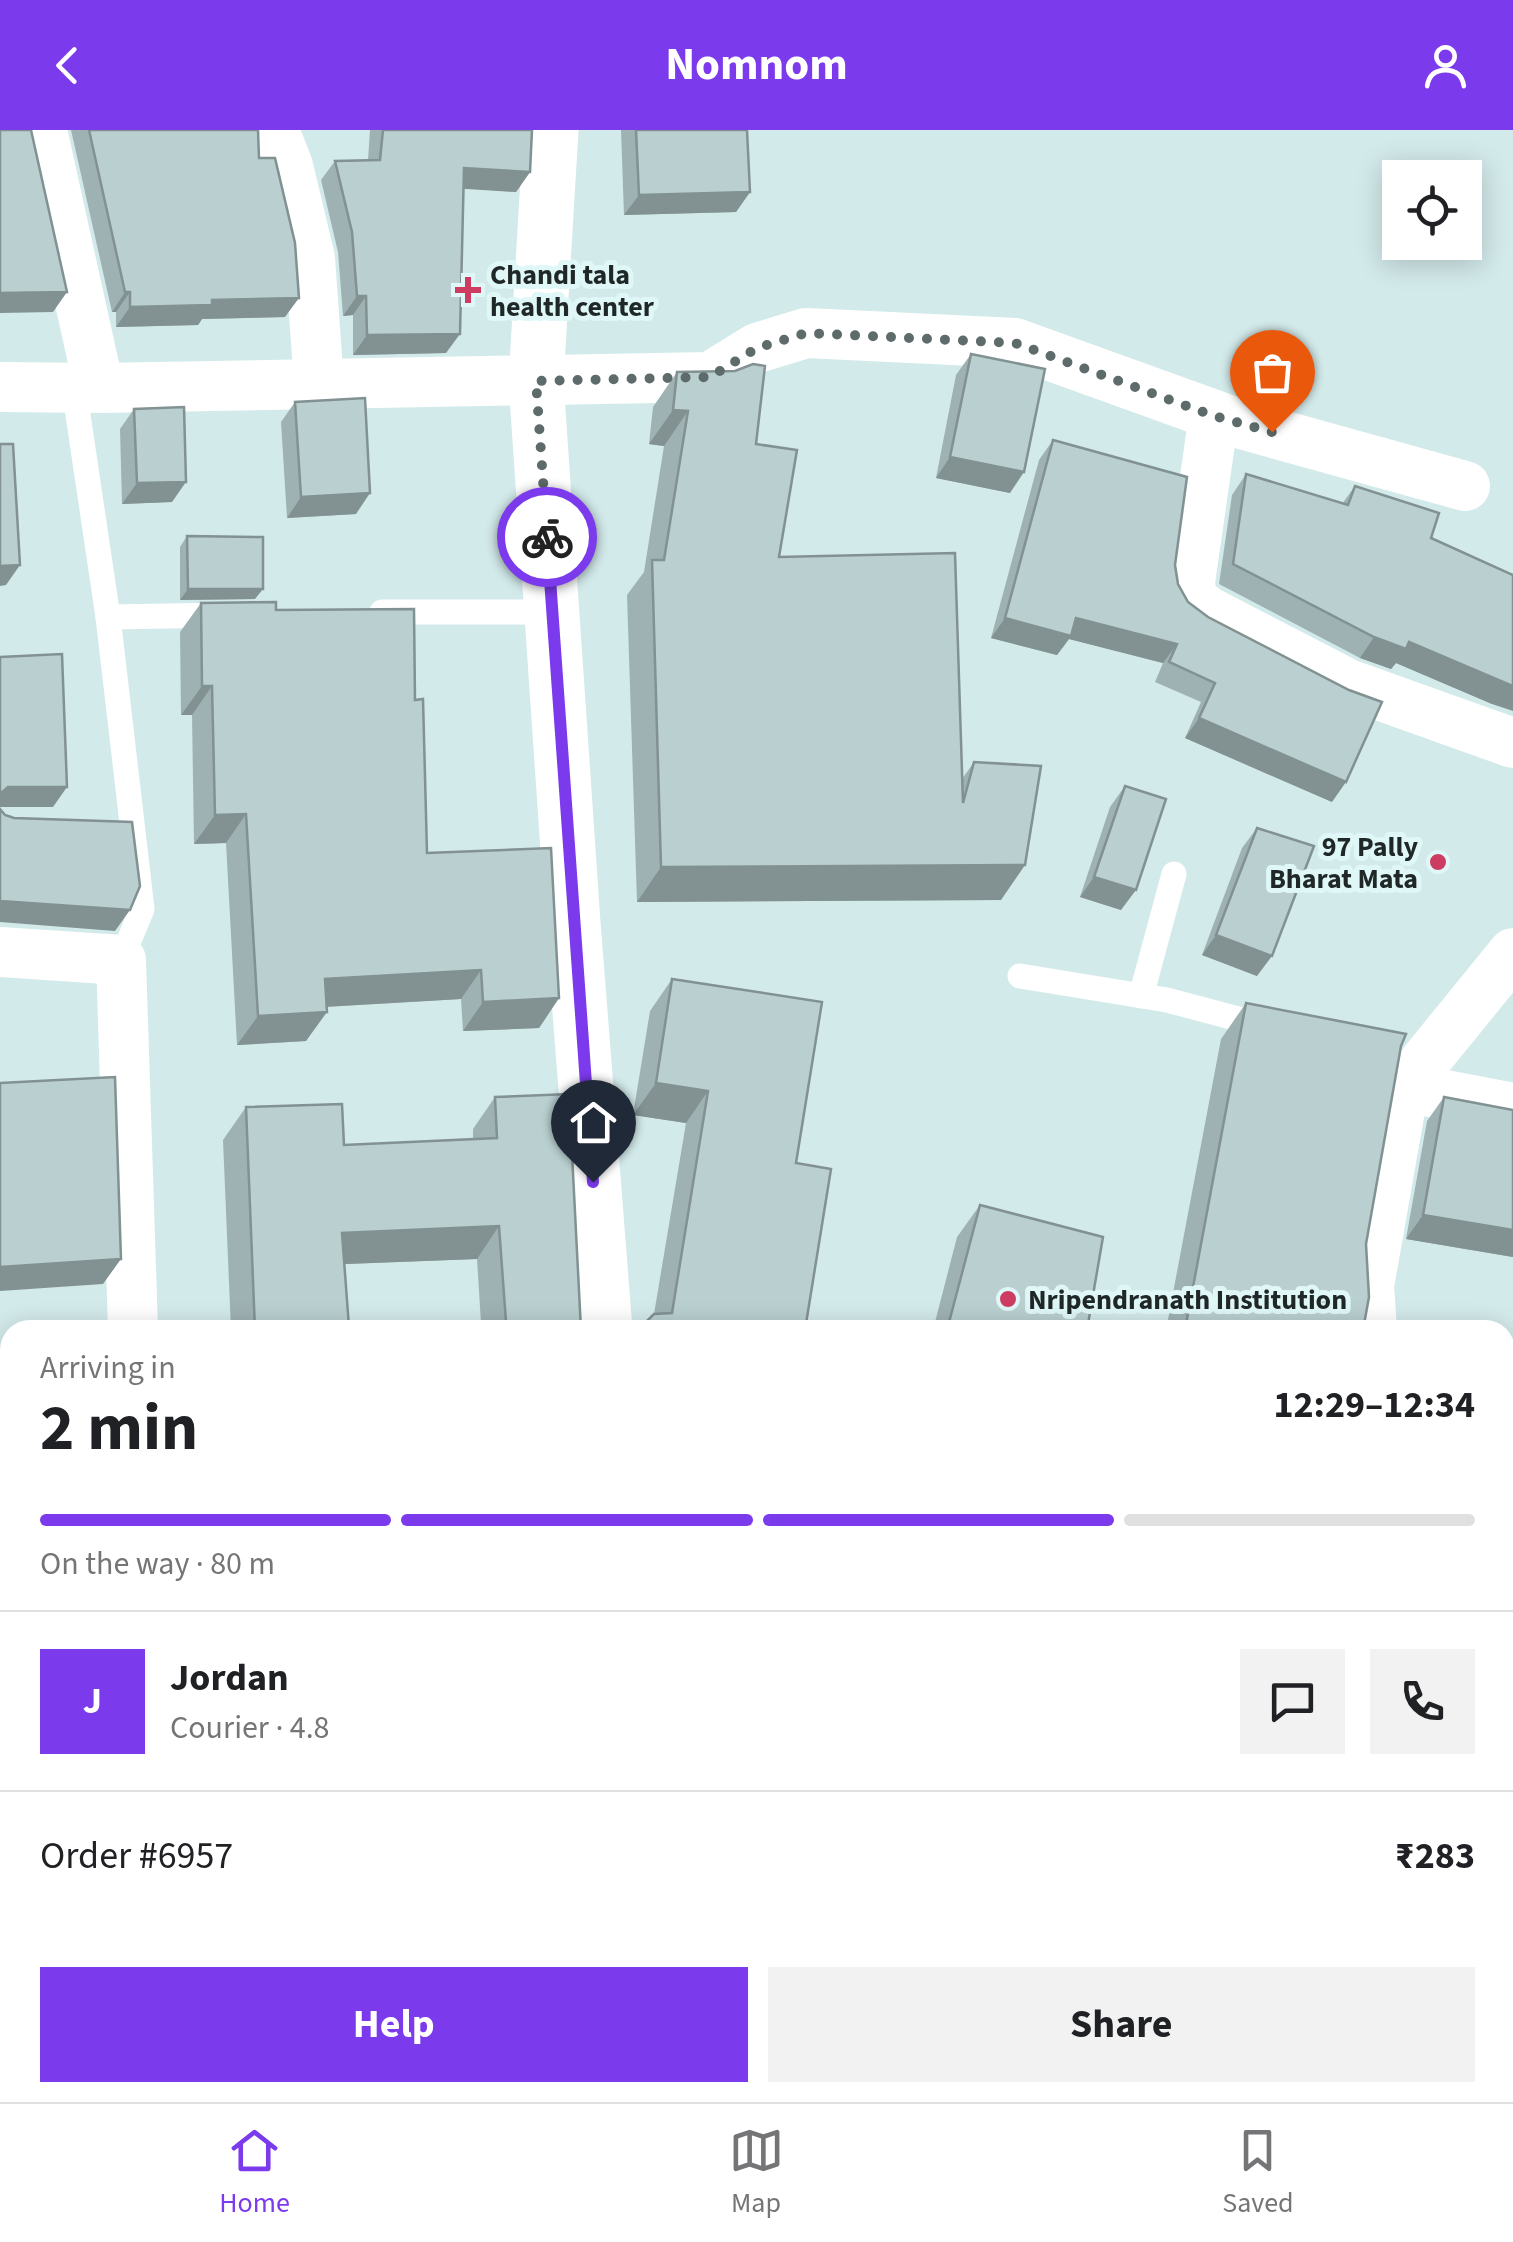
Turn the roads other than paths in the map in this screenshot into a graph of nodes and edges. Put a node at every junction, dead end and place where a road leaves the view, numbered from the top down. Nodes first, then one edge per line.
1 (42, 130) edge
2 (274, 130) edge
3 (551, 130) edge
4 (536, 381) junction
5 (320, 384) junction
6 (0, 387) edge
7 (87, 388) junction
8 (1214, 416) junction
9 (1465, 486) dead end
10 (552, 612) junction
11 (358, 613) edge
12 (242, 614) edge
13 (108, 616) junction
14 (1513, 743) edge
15 (1174, 874) dead end
16 (0, 952) edge
17 (1513, 954) edge
18 (121, 960) junction
19 (1020, 976) dead end
20 (1141, 996) junction
21 (1289, 1033) edge
22 (1410, 1070) junction
23 (1513, 1108) edge
24 (132, 1320) edge
25 (604, 1320) edge
26 (1371, 1320) edge

1 - 7 street
2 - 5 street
3 - 4 street
4 - 5 street
4 - 8 street
4 - 10 street
5 - 7 street
6 - 7 street
7 - 13 lane
8 - 9 street
8 - 14 street
10 - 11 lane
10 - 25 street
12 - 13 lane
13 - 18 lane
15 - 20 lane
16 - 18 street
17 - 22 street
18 - 24 street
19 - 20 lane
20 - 21 lane
22 - 23 street
22 - 26 street

